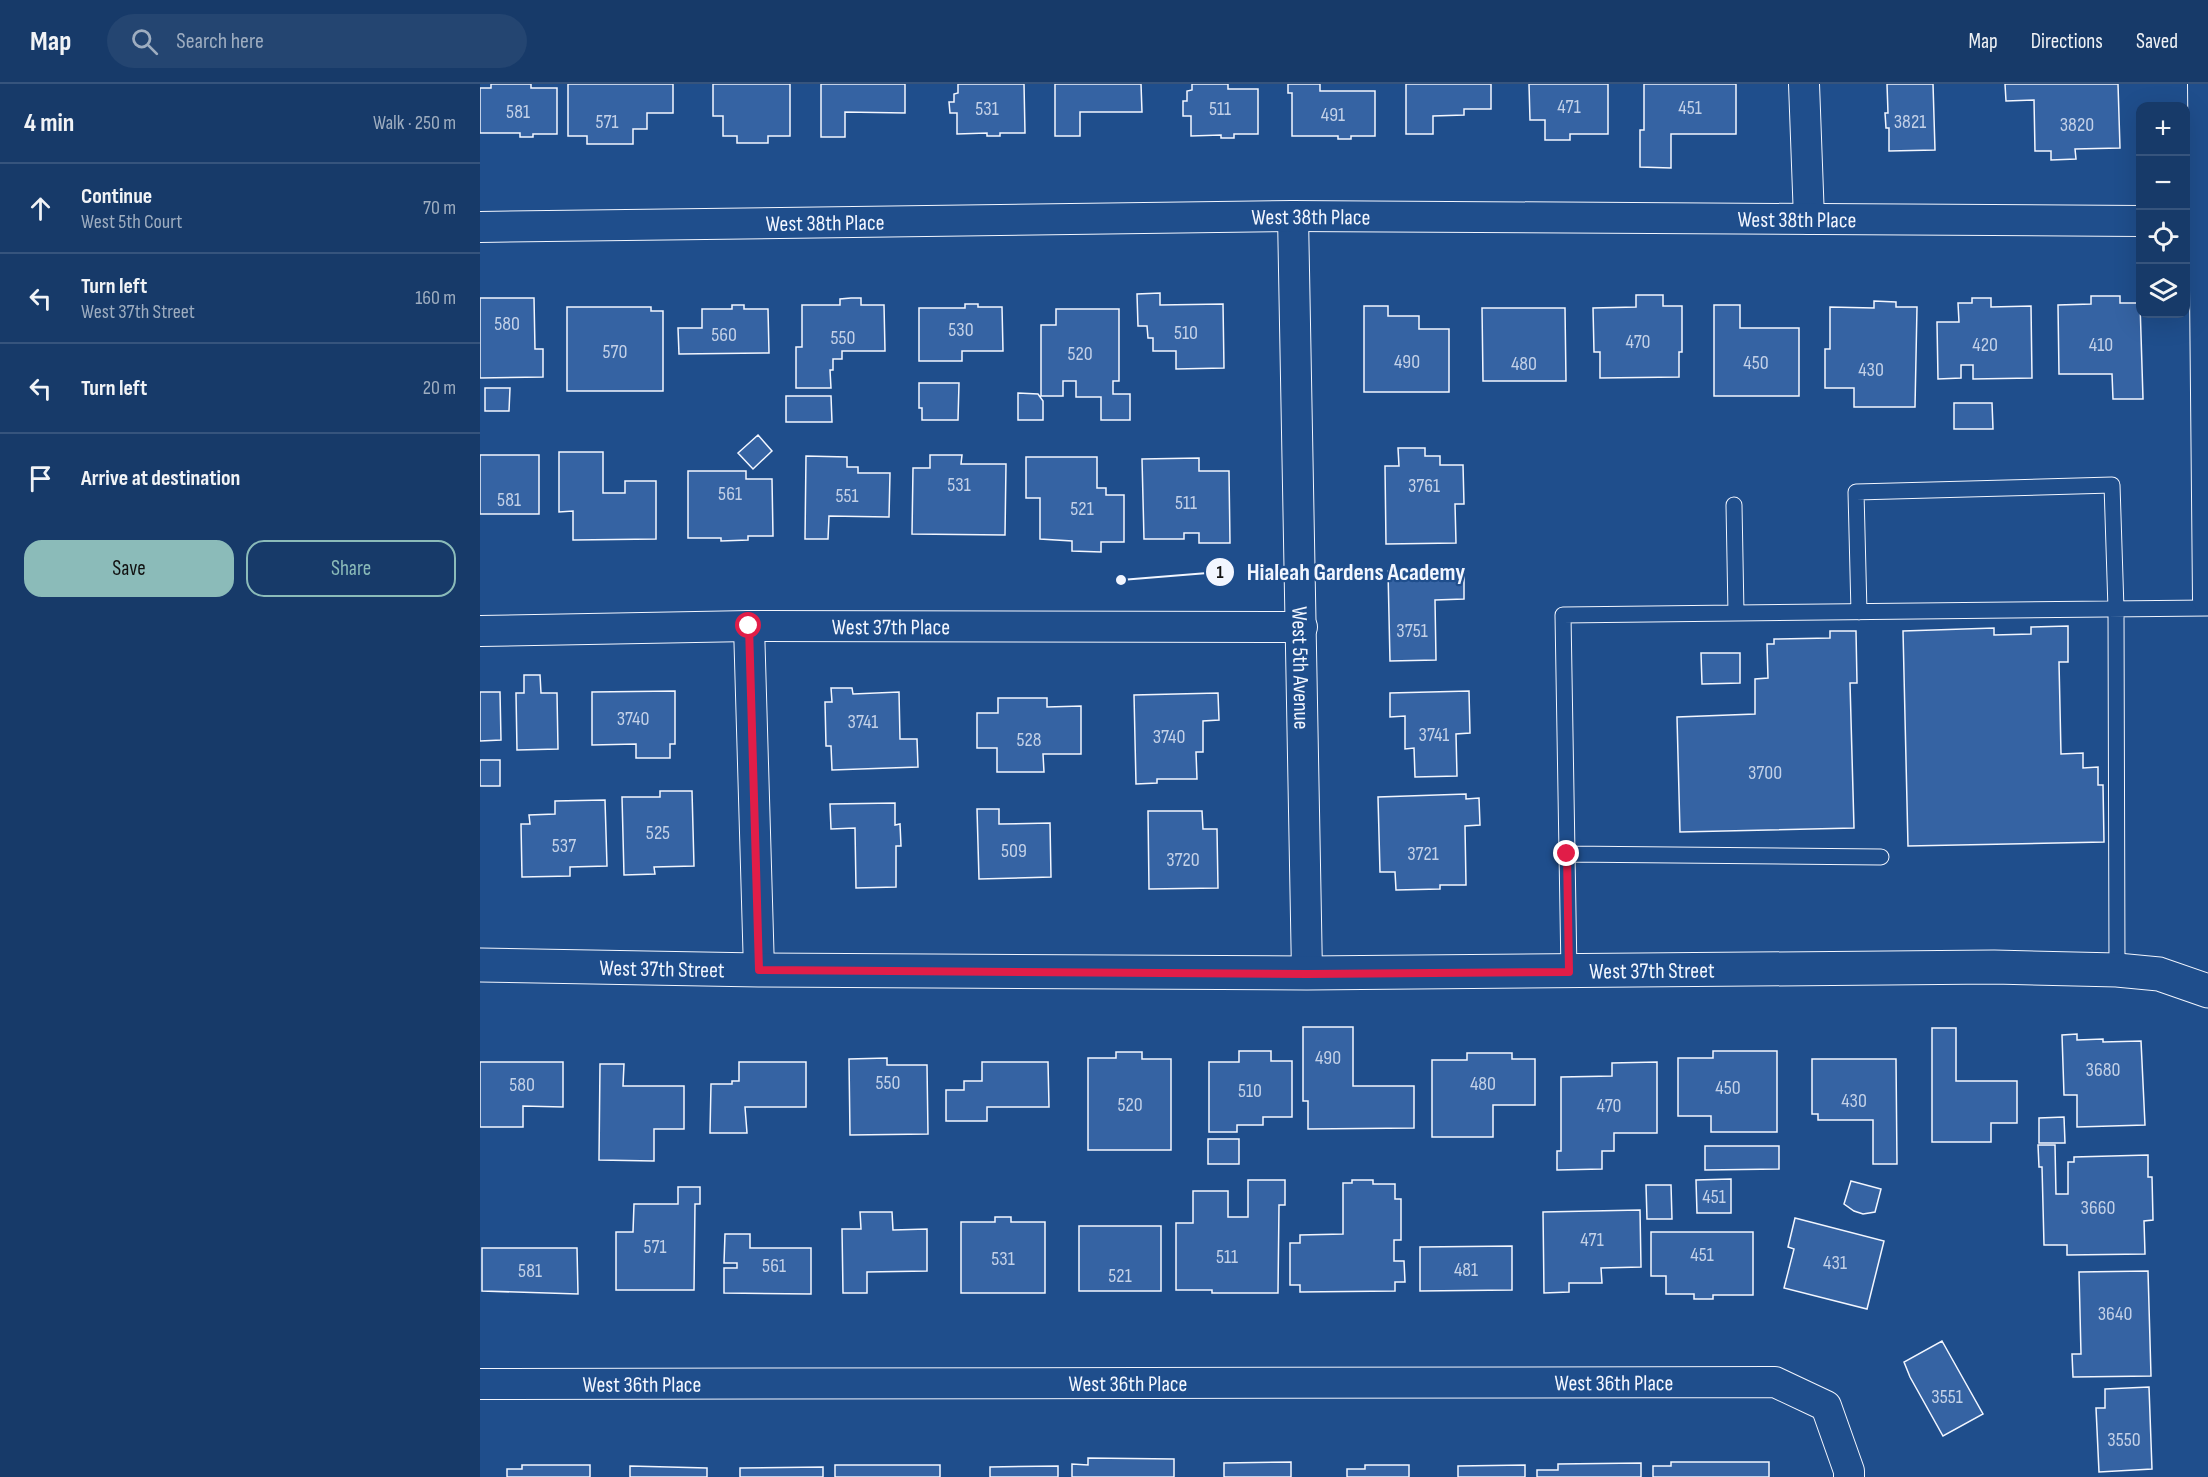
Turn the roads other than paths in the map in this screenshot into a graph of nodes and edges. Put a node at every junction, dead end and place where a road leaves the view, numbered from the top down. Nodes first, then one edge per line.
1 (1804, 84) edge
2 (2203, 84) edge
3 (1293, 216) junction
4 (1809, 219) junction
5 (2136, 221) edge
6 (2195, 221) edge
7 (480, 226) edge
8 (1734, 505) dead end
9 (2208, 598) edge
10 (2208, 608) edge
11 (2116, 609) junction
12 (1859, 612) junction
13 (1736, 613) junction
14 (749, 626) junction
15 (1302, 627) junction
16 (480, 631) edge
17 (1567, 854) junction
18 (1881, 857) dead end
19 (480, 965) edge
20 (759, 970) junction
21 (2117, 970) junction
22 (1569, 972) junction
23 (1307, 974) junction
24 (2208, 992) edge
25 (480, 1384) edge
26 (1849, 1477) edge

1 - 4 street
2 - 6 street
3 - 4 street, West 38th Place
3 - 7 street, West 38th Place
3 - 15 street, West 5th Avenue
4 - 5 street, West 38th Place
6 - 9 street
8 - 13 lane
10 - 11 lane
11 - 12 lane
11 - 12 lane
11 - 21 lane
12 - 13 lane
13 - 17 lane
14 - 15 street, West 37th Place
14 - 16 street, West 37th Place
14 - 20 street
15 - 23 street, West 5th Avenue
17 - 18 lane
17 - 22 lane
19 - 20 street, West 37th Street
20 - 23 street, West 37th Street
21 - 22 street, West 37th Street
21 - 24 street, West 37th Street
22 - 23 street, West 37th Street
25 - 26 street, West 36th Place

